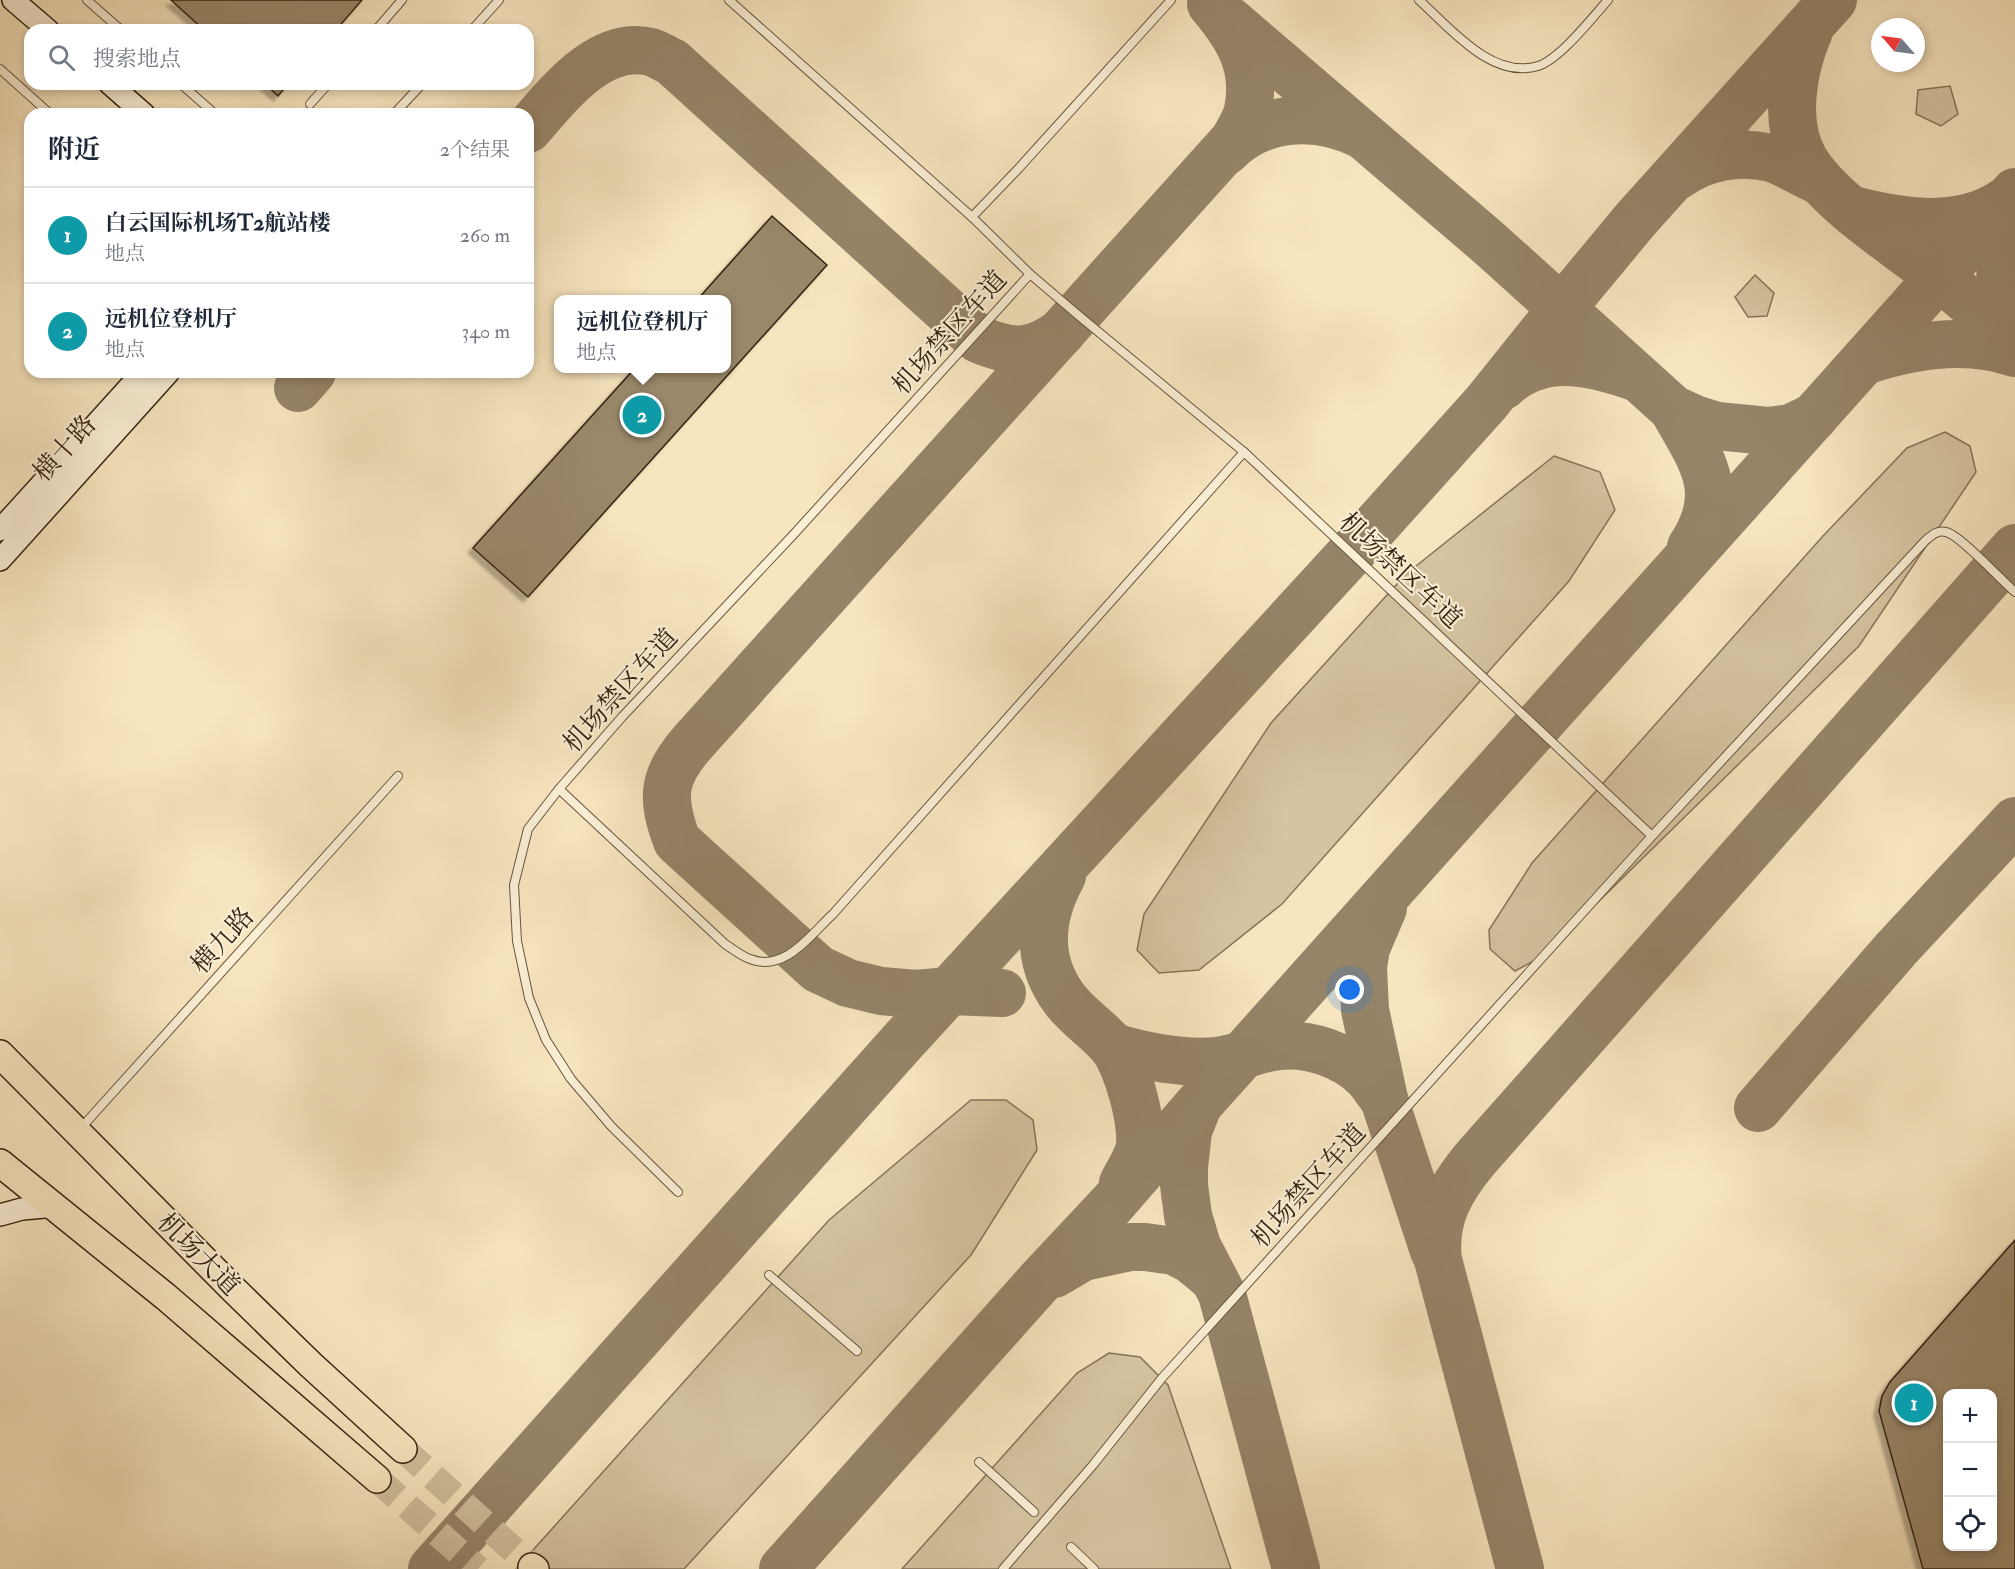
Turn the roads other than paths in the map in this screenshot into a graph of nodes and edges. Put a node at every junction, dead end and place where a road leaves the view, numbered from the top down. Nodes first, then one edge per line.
1 (13, 0) edge
2 (87, 0) edge
3 (402, 0) edge
4 (499, 0) edge
5 (729, 0) edge
6 (1171, 0) edge
7 (1419, 0) edge
8 (1608, 0) edge
9 (41, 24) edge
10 (113, 24) edge
11 (381, 24) edge
12 (477, 24) edge
13 (0, 69) edge
14 (117, 90) edge
15 (188, 90) edge
16 (323, 90) edge
17 (416, 90) edge
18 (310, 104) dead end
19 (43, 108) edge
20 (137, 108) edge
21 (208, 108) edge
22 (400, 108) edge
23 (972, 217) junction
24 (1030, 274) junction
25 (139, 378) edge
26 (164, 378) edge
27 (1244, 452) junction
28 (0, 530) edge
29 (0, 560) edge
30 (2015, 592) edge
31 (398, 776) dead end
32 (559, 789) junction
33 (1652, 836) junction
34 (0, 1054) edge
35 (78, 1131) junction
36 (0, 1163) edge
37 (678, 1192) dead end
38 (56, 1206) junction
39 (0, 1215) edge
40 (769, 1275) dead end
41 (858, 1350) dead end
42 (403, 1449) tunnel mouth
43 (980, 1462) dead end
44 (377, 1479) tunnel mouth
45 (1034, 1512) dead end
46 (1071, 1547) dead end
47 (1003, 1569) edge
48 (1094, 1569) edge

1 - 9 street
2 - 10 lane
3 - 11 lane
4 - 12 lane
5 - 23 lane, 机场禁区车道
6 - 23 lane
7 - 8 lane
13 - 19 lane
14 - 20 street
15 - 21 lane
16 - 18 lane
17 - 22 lane
23 - 24 lane, 机场禁区车道
24 - 27 lane, 机场禁区车道
24 - 32 lane, 机场禁区车道
25 - 28 street, 横十路
26 - 29 street, 横十路
27 - 32 lane
27 - 33 lane, 机场禁区车道
30 - 33 lane, 机场禁区车道
31 - 35 lane, 横九路
32 - 37 lane, 机场禁区车道
33 - 47 lane, 机场禁区车道
34 - 35 highway, 机场大道
35 - 42 highway, 机场大道
36 - 38 highway, 机场大道
38 - 39 street
38 - 44 highway, 机场大道
40 - 41 lane
43 - 45 lane
46 - 48 lane

